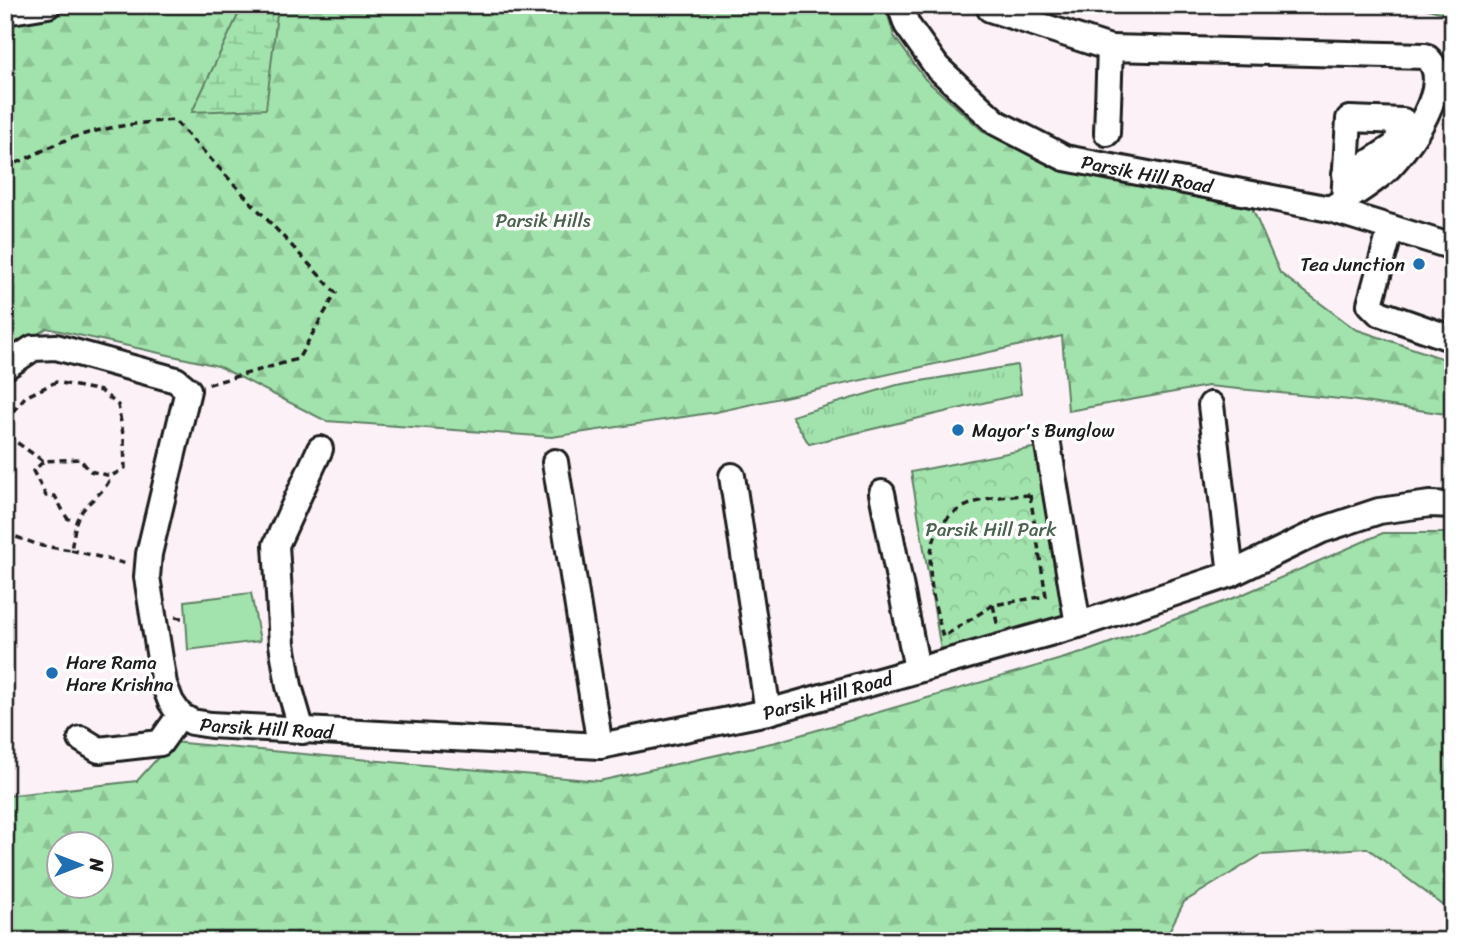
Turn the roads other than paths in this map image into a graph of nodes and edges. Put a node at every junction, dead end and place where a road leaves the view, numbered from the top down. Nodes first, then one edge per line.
1 (48, 5) edge
2 (900, 5) edge
3 (990, 9) dead end
4 (5, 12) edge
5 (1110, 48) junction
6 (1107, 133) dead end
7 (1345, 173) dead end
8 (1337, 205) junction
9 (1391, 228) junction
10 (1453, 247) edge
11 (1453, 339) edge
12 (5, 368) edge
13 (1211, 405) dead end
14 (1048, 445) dead end
15 (320, 449) dead end
16 (555, 462) dead end
17 (732, 476) dead end
18 (882, 493) dead end
19 (1453, 505) edge
20 (1231, 574) junction
21 (1078, 625) junction
22 (918, 669) junction
23 (768, 712) junction
24 (180, 715) junction
25 (302, 731) junction
26 (81, 739) dead end
27 (600, 746) junction

1 - 4 street
2 - 8 street, Parsik Hill Road
3 - 5 street
5 - 6 street
5 - 8 street
7 - 8 street
8 - 9 street, Parsik Hill Road
9 - 10 street, Parsik Hill Road
9 - 11 street
12 - 24 street
13 - 20 street
14 - 21 street
15 - 25 street
16 - 27 street
17 - 23 street
18 - 22 street
19 - 20 street, Parsik Hill Road
20 - 21 street, Parsik Hill Road
21 - 22 street, Parsik Hill Road
22 - 23 street, Parsik Hill Road
23 - 27 street, Parsik Hill Road
24 - 25 street, Parsik Hill Road
24 - 26 street
25 - 27 street, Parsik Hill Road

